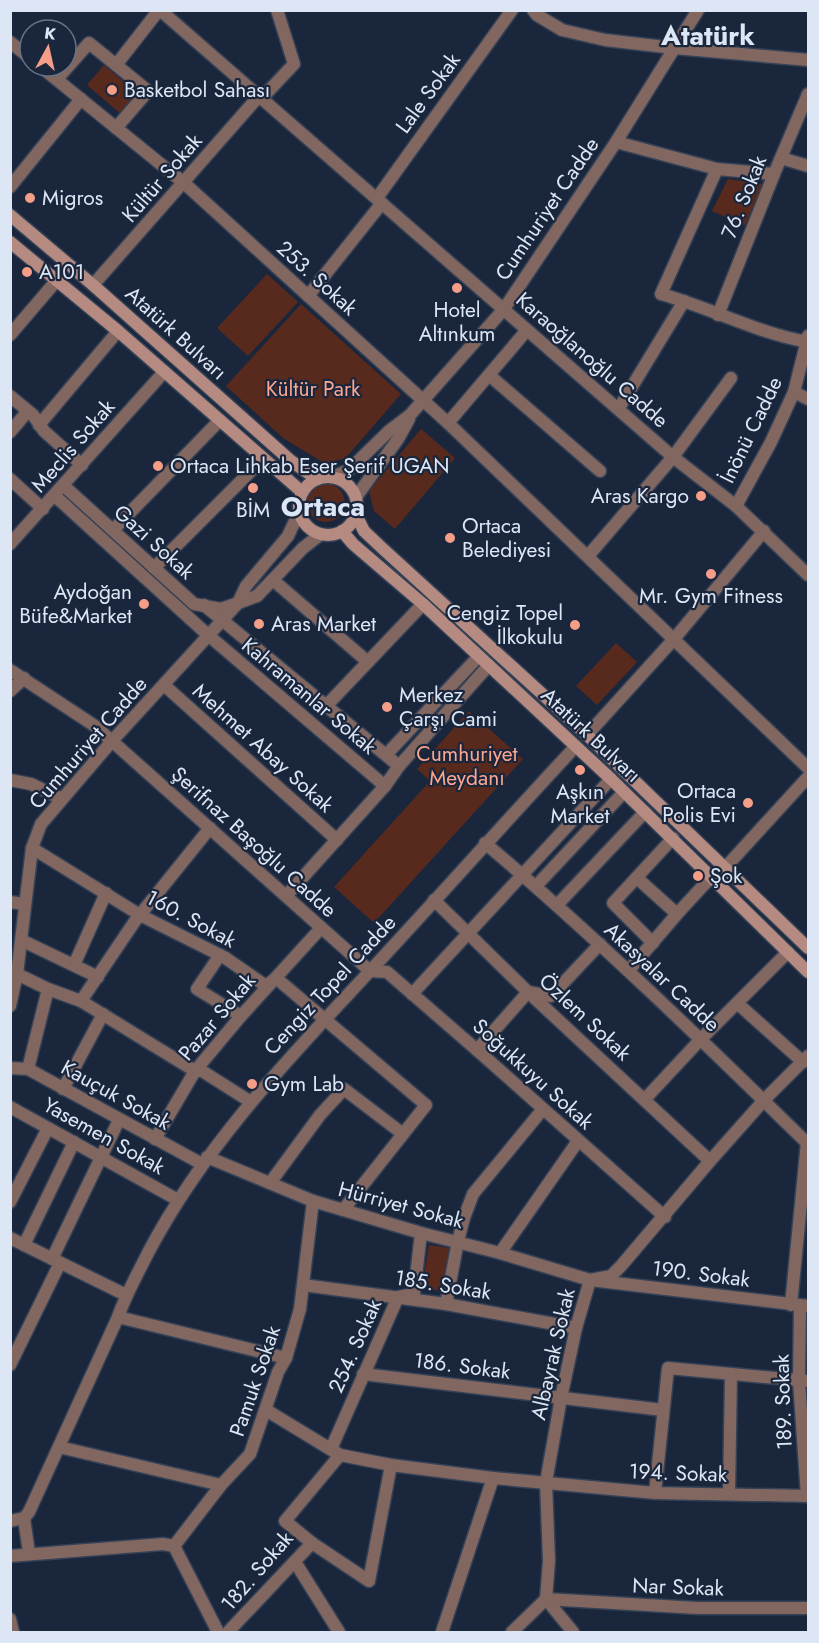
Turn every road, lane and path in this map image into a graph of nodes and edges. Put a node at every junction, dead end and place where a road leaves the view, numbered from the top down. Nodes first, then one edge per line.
1 (159, 10) edge
2 (277, 10) edge
3 (512, 10) edge
4 (698, 10) edge
5 (538, 12) edge
6 (674, 48) junction
7 (808, 60) edge
8 (116, 65) junction
9 (57, 79) joint
10 (808, 94) edge
11 (261, 97) junction
12 (81, 99) junction
13 (116, 128) junction
14 (616, 142) junction
15 (781, 158) junction
16 (808, 166) edge
17 (717, 169) junction
18 (774, 174) junction
19 (184, 183) junction
20 (10, 187) edge
21 (379, 201) junction
22 (10, 215) edge
23 (10, 242) edge
24 (57, 280) junction
25 (93, 285) junction
26 (308, 296) junction
27 (684, 301) junction
28 (504, 309) junction
29 (718, 315) junction
30 (527, 330) junction
31 (118, 331) junction
32 (10, 334) edge
33 (808, 340) edge
34 (164, 372) junction
35 (489, 375) junction
36 (731, 378) dead end
37 (794, 392) junction
38 (10, 396) edge
39 (808, 399) edge
40 (423, 401) junction
41 (619, 408) junction
42 (28, 411) junction
43 (410, 415) junction
44 (220, 420) junction
45 (448, 423) junction
46 (39, 425) junction
47 (10, 432) edge
48 (674, 457) junction
49 (263, 459) junction
50 (82, 465) junction
51 (600, 471) dead end
52 (332, 477) junction
53 (10, 479) edge
54 (317, 479) junction
55 (64, 486) junction
56 (302, 492) junction
57 (55, 496) junction
58 (356, 498) junction
59 (736, 506) junction
60 (43, 509) junction
61 (300, 510) junction
62 (356, 515) junction
63 (112, 530) junction
64 (342, 531) junction
65 (764, 531) junction
66 (321, 534) junction
67 (10, 544) edge
68 (588, 556) junction
69 (153, 568) junction
70 (807, 569) edge
71 (273, 580) junction
72 (238, 603) junction
73 (423, 604) junction
74 (204, 605) junction
75 (221, 620) junction
76 (208, 635) junction
77 (674, 639) junction
78 (479, 656) junction
79 (368, 662) junction
80 (489, 665) junction
81 (10, 670) edge
82 (24, 678) junction
83 (164, 685) junction
84 (448, 688) junction
85 (10, 691) edge
86 (459, 698) junction
87 (327, 705) junction
88 (587, 735) junction
89 (112, 741) junction
90 (575, 747) junction
91 (386, 755) junction
92 (399, 766) junction
93 (808, 768) edge
94 (808, 777) edge
95 (611, 779) junction
96 (10, 780) edge
97 (385, 786) junction
98 (624, 792) junction
99 (62, 799) junction
100 (645, 812) junction
101 (210, 828) junction
102 (673, 838) junction
103 (337, 840) junction
104 (485, 843) junction
105 (32, 848) junction
106 (724, 869) junction
107 (522, 874) junction
108 (712, 876) junction
109 (637, 878) junction
110 (536, 886) junction
111 (106, 893) junction
112 (286, 896) junction
113 (434, 900) junction
114 (10, 902) edge
115 (25, 904) junction
116 (557, 905) junction
117 (677, 914) junction
118 (140, 915) junction
119 (321, 928) junction
120 (468, 933) junction
121 (16, 944) edge
122 (600, 944) junction
123 (653, 944) junction
124 (808, 948) edge
125 (788, 952) junction
126 (220, 955) junction
127 (74, 965) junction
128 (629, 970) junction
129 (370, 971) junction
130 (808, 972) edge
131 (14, 977) edge
132 (98, 977) junction
133 (276, 978) junction
134 (48, 989) junction
135 (528, 992) junction
136 (412, 994) junction
137 (81, 1001) junction
138 (737, 1003) junction
139 (10, 1006) edge
140 (103, 1014) junction
141 (241, 1016) junction
142 (325, 1018) junction
143 (700, 1040) junction
144 (477, 1050) junction
145 (806, 1059) edge
146 (10, 1068) edge
147 (28, 1069) junction
148 (195, 1071) junction
149 (63, 1089) junction
150 (645, 1099) junction
151 (765, 1099) junction
152 (251, 1102) junction
153 (10, 1107) edge
154 (543, 1109) junction
155 (119, 1120) junction
156 (48, 1128) junction
157 (403, 1134) junction
158 (155, 1139) junction
159 (578, 1141) junction
160 (74, 1142) junction
161 (808, 1143) edge
162 (101, 1157) junction
163 (204, 1161) junction
164 (710, 1161) junction
165 (270, 1183) junction
166 (178, 1200) junction
167 (313, 1201) junction
168 (10, 1202) edge
169 (343, 1210) junction
170 (665, 1217) junction
171 (421, 1233) junction
172 (10, 1238) edge
173 (458, 1241) junction
174 (24, 1245) junction
175 (500, 1252) junction
176 (56, 1261) junction
177 (590, 1280) junction
178 (303, 1285) junction
179 (126, 1295) junction
180 (398, 1297) junction
181 (446, 1304) junction
182 (800, 1306) edge
183 (118, 1317) junction
184 (576, 1328) junction
185 (286, 1358) junction
186 (10, 1365) edge
187 (363, 1374) junction
188 (731, 1374) junction
189 (804, 1381) edge
190 (561, 1398) junction
191 (266, 1410) junction
192 (663, 1410) junction
193 (59, 1447) junction
194 (335, 1452) junction
195 (391, 1465) junction
196 (493, 1478) junction
197 (546, 1482) junction
198 (221, 1485) junction
199 (655, 1493) junction
200 (729, 1494) junction
201 (808, 1496) edge
202 (24, 1518) junction
203 (10, 1521) edge
204 (312, 1543) junction
205 (174, 1546) junction
206 (28, 1553) junction
207 (10, 1556) edge
208 (295, 1562) junction
209 (546, 1599) junction
210 (808, 1608) edge
211 (216, 1632) edge
212 (228, 1632) edge
213 (339, 1632) edge
214 (442, 1632) edge
215 (512, 1632) edge
216 (573, 1632) edge

1 - 8 street
1 - 11 street, Karaoğlanoğlu Cadde
2 - 11 street, Kültür Sokak
3 - 21 street, Lale Sokak
4 - 6 street, Cumhuriyet Cadde
5 - 6 street
6 - 7 street
6 - 14 street, Cumhuriyet Cadde
8 - 9 street
8 - 13 street
9 - 12 street, 253. Sokak
10 - 15 street, 76. Sokak
11 - 19 street, Kültür Sokak
11 - 21 street, Karaoğlanoğlu Cadde
12 - 13 street, 253. Sokak
12 - 20 street
13 - 19 street, 253. Sokak
14 - 17 street
14 - 28 street, Cumhuriyet Cadde
15 - 16 street
15 - 18 street, 76. Sokak
17 - 18 street
17 - 27 street
18 - 29 street, 76. Sokak
19 - 25 street, Kültür Sokak
19 - 26 street, 253. Sokak
21 - 26 street, Lale Sokak
21 - 28 street, Karaoğlanoğlu Cadde
22 - 25 main road, Atatürk Bulvarı
23 - 24 main road, Atatürk Bulvarı
24 - 31 main road, Atatürk Bulvarı
24 - 32 street
25 - 54 main road, Atatürk Bulvarı
26 - 40 street, 253. Sokak
27 - 29 street
27 - 41 street
28 - 30 street, Karaoğlanoğlu Cadde
28 - 40 street, Cumhuriyet Cadde
29 - 33 street
30 - 35 street
30 - 41 street, Karaoğlanoğlu Cadde
31 - 34 main road, Atatürk Bulvarı
31 - 46 street
33 - 37 street, İnönü Cadde
34 - 44 main road, Atatürk Bulvarı
34 - 50 street, Meclis Sokak
35 - 45 street
35 - 51 street
36 - 48 street
37 - 39 street
37 - 59 street, İnönü Cadde
38 - 42 street
40 - 43 street, Cumhuriyet Cadde
40 - 45 street, 253. Sokak
41 - 48 street, Karaoğlanoğlu Cadde
42 - 46 street
42 - 47 street
43 - 52 street, Cumhuriyet Cadde
43 - 58 street, Cumhuriyet Cadde
44 - 49 main road, Atatürk Bulvarı
44 - 63 street
45 - 68 street, 253. Sokak
46 - 50 street
48 - 59 street, Karaoğlanoğlu Cadde
48 - 68 street
49 - 56 main road, Atatürk Bulvarı
49 - 69 street
50 - 55 street, Meclis Sokak
52 - 54 main road
52 - 58 main road
53 - 60 street
54 - 56 main road
55 - 57 street, Meclis Sokak
55 - 63 street, Gazi Sokak
56 - 61 main road
57 - 60 street, Meclis Sokak
57 - 76 street, Gazi Sokak
58 - 62 main road
59 - 65 street, Karaoğlanoğlu Cadde
60 - 67 street, Meclis Sokak
61 - 66 main road
61 - 72 street, Cumhuriyet Cadde
62 - 64 main road
62 - 88 main road, Atatürk Bulvarı
63 - 69 street, Gazi Sokak
64 - 66 main road
64 - 73 main road, Atatürk Bulvarı
65 - 70 street, Karaoğlanoğlu Cadde
65 - 77 street
66 - 71 street, Cumhuriyet Cadde
68 - 77 street, 253. Sokak
69 - 74 street, Gazi Sokak
71 - 72 street, Cumhuriyet Cadde
71 - 79 street
72 - 74 street
72 - 75 street, Cumhuriyet Cadde
73 - 78 main road, Atatürk Bulvarı
73 - 79 street
74 - 75 street, Gazi Sokak
75 - 76 street, Cumhuriyet Cadde
75 - 87 street, Gazi Sokak
76 - 83 street, Cumhuriyet Cadde
76 - 97 street, Kahramanlar Sokak
77 - 88 street
77 - 93 street, 253. Sokak
78 - 80 main road, Atatürk Bulvarı
78 - 84 street
79 - 87 street
80 - 86 street
80 - 90 main road, Atatürk Bulvarı
81 - 82 street, Şerifnaz Başoğlu Cadde
82 - 85 street
82 - 89 street, Şerifnaz Başoğlu Cadde
83 - 89 street, Cumhuriyet Cadde
83 - 103 street, Mehmet Abay Sokak
84 - 86 street
84 - 91 street
86 - 92 street
87 - 91 street, Gazi Sokak
88 - 106 main road, Atatürk Bulvarı
89 - 99 street, Cumhuriyet Cadde
89 - 101 street, Şerifnaz Başoğlu Cadde
90 - 95 main road, Atatürk Bulvarı
90 - 104 street, Cengiz Topel Cadde
91 - 92 street, Gazi Sokak
92 - 97 street
94 - 106 street
95 - 98 main road, Atatürk Bulvarı
95 - 107 street
96 - 99 street
97 - 103 street
98 - 100 main road, Atatürk Bulvarı
98 - 110 street
99 - 105 street, Cumhuriyet Cadde
100 - 102 main road, Atatürk Bulvarı
100 - 116 street
101 - 112 street, Şerifnaz Başoğlu Cadde
101 - 118 street
102 - 108 main road, Atatürk Bulvarı
102 - 109 street
103 - 112 street
104 - 107 street, Akasyalar Cadde
104 - 113 street, Cengiz Topel Cadde
105 - 111 street, 160. Sokak
105 - 115 street, Cumhuriyet Cadde
106 - 124 main road, Atatürk Bulvarı
107 - 110 street, Akasyalar Cadde
107 - 120 street
108 - 117 street
108 - 125 main road, Atatürk Bulvarı
109 - 117 street
109 - 123 street
110 - 116 street, Akasyalar Cadde
111 - 118 street, 160. Sokak
111 - 127 street
112 - 119 street, Şerifnaz Başoğlu Cadde
113 - 120 street, Özlem Sokak
113 - 129 street, Cengiz Topel Cadde
114 - 115 street
115 - 121 street, Cumhuriyet Cadde
116 - 122 street, Akasyalar Cadde
117 - 123 street
118 - 126 street, 160. Sokak
118 - 132 street
119 - 129 street, Şerifnaz Başoğlu Cadde
119 - 133 street, Pazar Sokak
120 - 135 street, Özlem Sokak
120 - 136 street
121 - 127 street
121 - 131 street, Cumhuriyet Cadde
122 - 128 street, Akasyalar Cadde
122 - 135 street
123 - 128 street
125 - 130 main road, Atatürk Bulvarı
125 - 138 street
126 - 133 street, 160. Sokak
126 - 141 street
127 - 132 street
128 - 143 street, Akasyalar Cadde
129 - 136 street, Soğukkuyu Sokak
129 - 142 street, Cengiz Topel Cadde
131 - 134 street
131 - 139 street, Cumhuriyet Cadde
132 - 137 street
133 - 141 street, Pazar Sokak
133 - 142 street
134 - 137 street
134 - 147 street
135 - 144 street
135 - 150 street, Özlem Sokak
136 - 144 street, Soğukkuyu Sokak
137 - 140 street
138 - 143 street
138 - 145 street
140 - 148 street
140 - 149 street
141 - 148 street, Pazar Sokak
142 - 152 street, Cengiz Topel Cadde
142 - 157 street
143 - 150 street
143 - 151 street, Akasyalar Cadde
144 - 154 street, Soğukkuyu Sokak
145 - 151 street, Albayrak Sokak
146 - 147 street, Kauçuk Sokak
147 - 149 street, Kauçuk Sokak
148 - 152 street
148 - 158 street, Pazar Sokak
149 - 155 street, Kauçuk Sokak
150 - 164 street, Özlem Sokak
151 - 161 street, Akasyalar Cadde
151 - 164 street, Albayrak Sokak
152 - 163 street, Cengiz Topel Cadde
153 - 156 street, Yasemen Sokak
154 - 159 street, Soğukkuyu Sokak
154 - 173 street
155 - 158 street, Kauçuk Sokak
155 - 162 street
156 - 160 street, Yasemen Sokak
156 - 168 street
157 - 165 street
157 - 169 street
158 - 163 street, Kauçuk Sokak
159 - 170 street, Soğukkuyu Sokak
159 - 175 street
160 - 162 street, Yasemen Sokak
160 - 174 street
161 - 182 street, 189. Sokak
162 - 166 street, Yasemen Sokak
162 - 176 street
163 - 165 street, Hürriyet Sokak
163 - 166 street, Cengiz Topel Cadde
164 - 170 street, Albayrak Sokak
165 - 167 street, Hürriyet Sokak
166 - 179 street, Cengiz Topel Cadde
167 - 169 street, Hürriyet Sokak
167 - 178 street, Pamuk Sokak
169 - 171 street, Hürriyet Sokak
170 - 177 street, Albayrak Sokak
171 - 173 street, Hürriyet Sokak
171 - 180 street, 254. Sokak
172 - 174 street
173 - 175 street, Hürriyet Sokak
173 - 181 street
174 - 176 street
175 - 177 street, Hürriyet Sokak
176 - 179 street
176 - 186 street
177 - 182 street, 190. Sokak
177 - 184 street, Albayrak Sokak
178 - 180 street, 185. Sokak
178 - 185 street, Pamuk Sokak
179 - 183 street, Cengiz Topel Cadde
180 - 181 street, 185. Sokak
180 - 187 street, 254. Sokak
181 - 184 street, 185. Sokak
182 - 189 street, 189. Sokak
183 - 185 street
183 - 193 street, Cengiz Topel Cadde
184 - 190 street, Albayrak Sokak
185 - 191 street, Pamuk Sokak
187 - 190 street, 186. Sokak
187 - 194 street, 254. Sokak
188 - 189 street
188 - 192 street
188 - 200 street
189 - 201 street, 189. Sokak
190 - 192 street, 186. Sokak
190 - 197 street, Albayrak Sokak
191 - 194 street
191 - 198 street, Pamuk Sokak
192 - 199 street
193 - 198 street
193 - 202 street, Cengiz Topel Cadde
194 - 195 street, 194. Sokak
194 - 204 street, 182. Sokak
195 - 196 street, 194. Sokak
195 - 204 street
196 - 197 street, 194. Sokak
196 - 214 street
197 - 199 street, 194. Sokak
197 - 209 street, Albayrak Sokak
198 - 205 street, Pamuk Sokak
199 - 200 street, 194. Sokak
200 - 201 street, 194. Sokak
202 - 203 street
202 - 206 street
204 - 208 street, 182. Sokak
205 - 206 street
205 - 211 street
206 - 207 street
208 - 212 street, 182. Sokak
208 - 213 street
209 - 210 street, Nar Sokak
209 - 215 street
209 - 216 street

